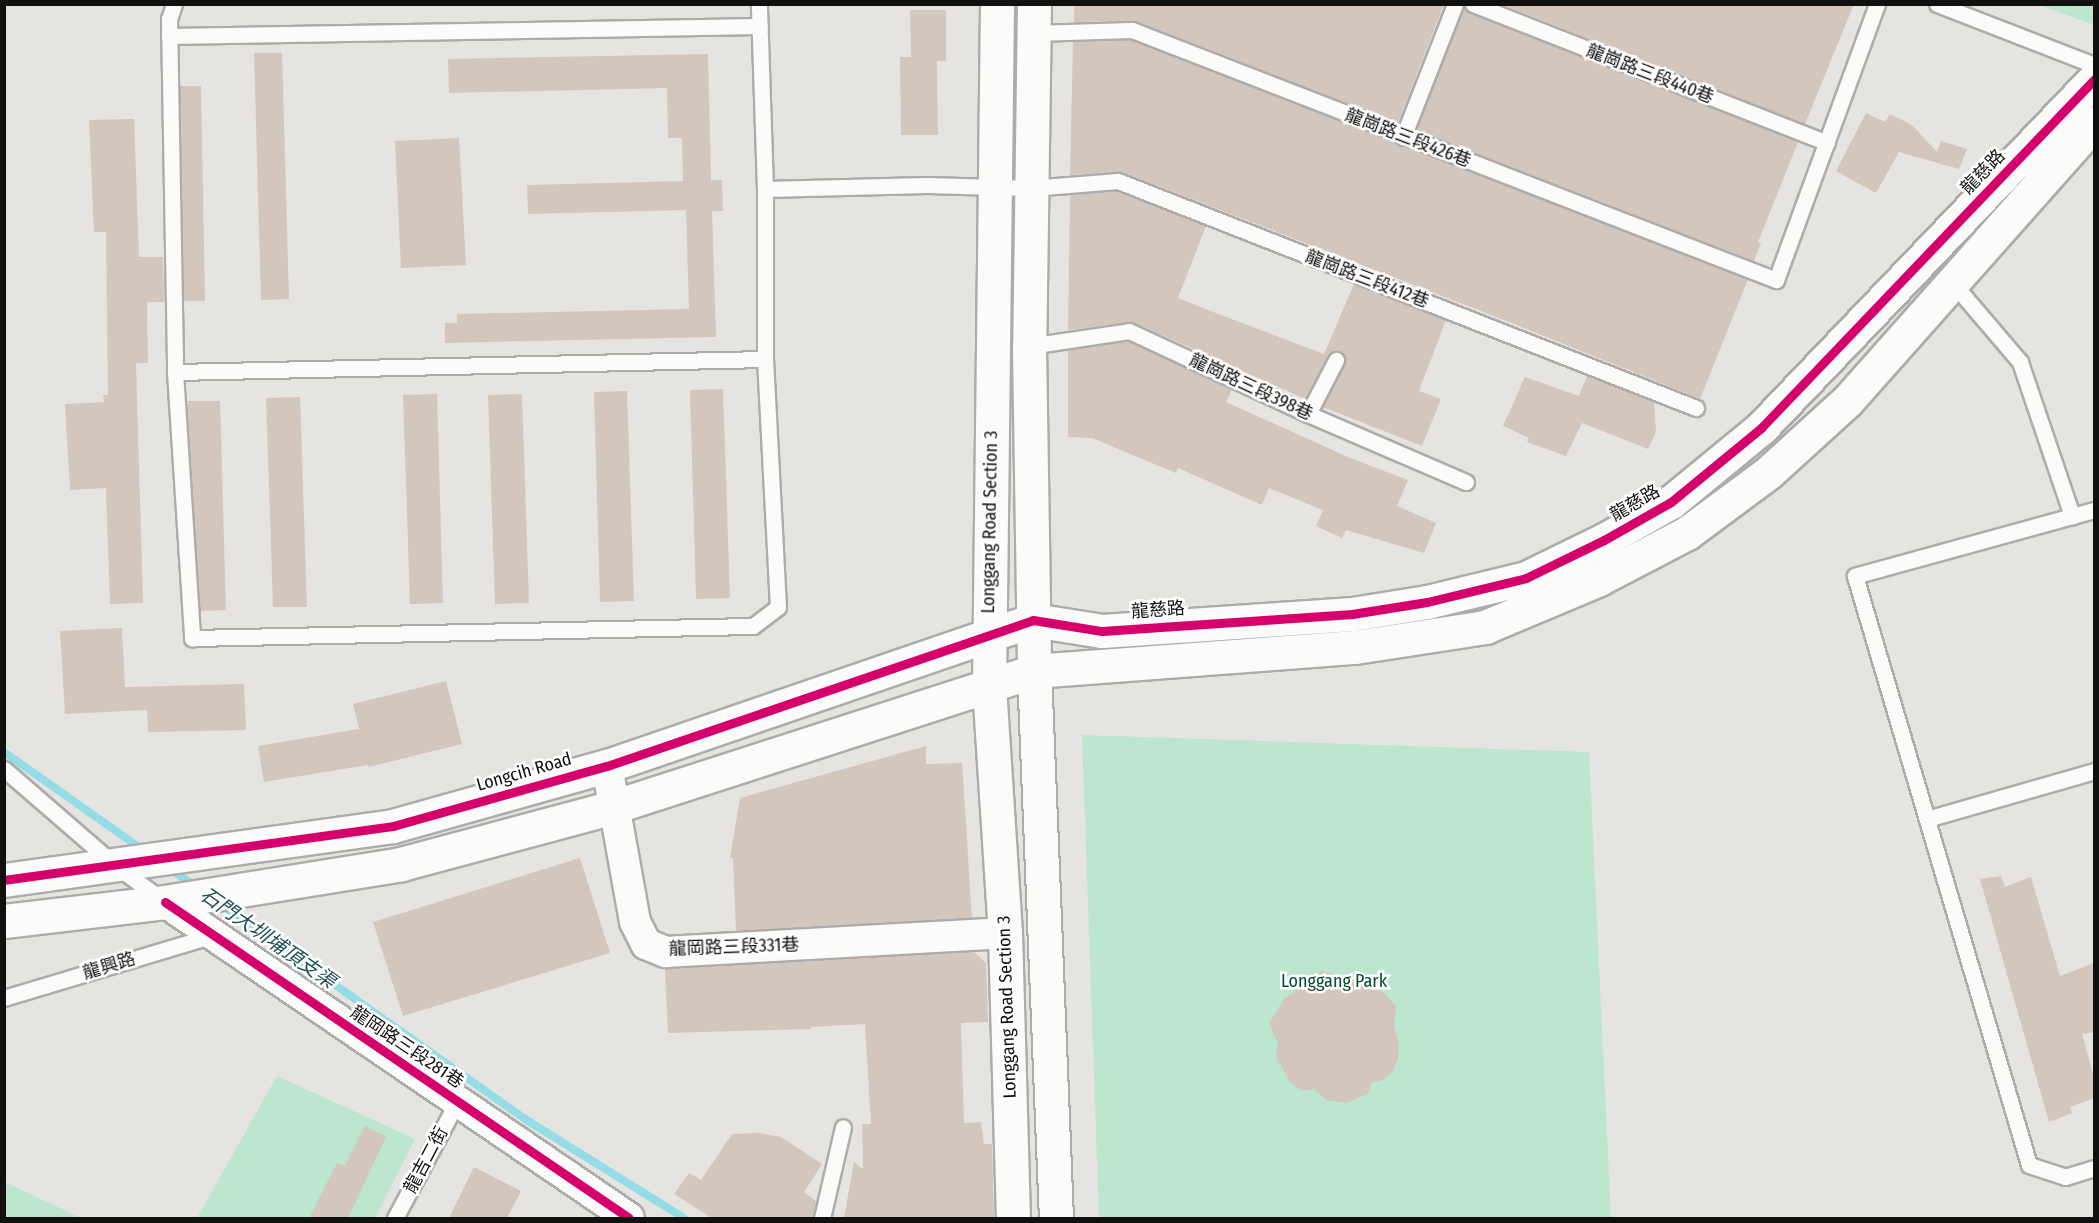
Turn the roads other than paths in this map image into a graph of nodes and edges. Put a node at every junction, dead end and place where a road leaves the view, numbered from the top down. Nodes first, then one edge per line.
1 (174, 4) edge
2 (759, 4) edge
3 (997, 4) edge
4 (1455, 4) edge
5 (1473, 4) edge
6 (1877, 4) edge
7 (1937, 4) edge
8 (1034, 19) edge
9 (760, 26) junction
10 (169, 36) junction
11 (2094, 65) edge
12 (2094, 79) edge
13 (2094, 123) edge
14 (1403, 137) junction
15 (1827, 143) junction
16 (994, 187) junction
17 (765, 189) junction
18 (1031, 189) junction
19 (1952, 282) junction
20 (1029, 346) junction
21 (765, 359) junction
22 (1336, 360) dead end
23 (175, 372) junction
24 (1696, 408) dead end
25 (1308, 414) junction
26 (1466, 482) dead end
27 (2094, 510) edge
28 (2072, 516) junction
29 (1033, 620) junction
30 (989, 638) junction
31 (1034, 671) junction
32 (989, 686) junction
33 (607, 766) junction
34 (4, 769) edge
35 (2094, 771) edge
36 (613, 807) junction
37 (1927, 819) junction
38 (116, 866) junction
39 (4, 880) edge
40 (165, 902) junction
41 (4, 921) edge
42 (1005, 933) junction
43 (214, 934) junction
44 (4, 998) edge
45 (457, 1102) junction
46 (843, 1127) dead end
47 (2094, 1168) edge
48 (395, 1218) edge
49 (629, 1218) edge
50 (822, 1218) edge
51 (1013, 1218) edge
52 (1056, 1218) edge

1 - 10 lane
2 - 9 lane
3 - 16 street, Longgang Road Section 3
4 - 14 lane
5 - 15 lane, 龍崗路三段440巷
6 - 15 lane
7 - 11 lane
8 - 14 lane, 龍崗路三段426巷
8 - 18 street
9 - 10 lane
9 - 17 lane
10 - 23 lane
12 - 29 street, 龍慈路
13 - 19 street
14 - 15 lane, 龍崗路三段426巷
16 - 17 lane, 龍崗路三段412巷
16 - 18 lane, 龍崗路三段412巷
16 - 30 street, Longgang Road Section 3
17 - 21 lane
18 - 20 street
18 - 24 lane, 龍崗路三段412巷
19 - 28 lane
19 - 31 street
20 - 25 lane, 龍崗路三段398巷
20 - 29 street
21 - 23 lane
21 - 23 lane
22 - 25 lane
25 - 26 lane, 龍崗路三段398巷
27 - 28 lane
28 - 37 lane
29 - 30 street, Longcih Road
29 - 31 street
30 - 32 street, Longgang Road Section 3
30 - 33 street, Longcih Road
31 - 32 street
31 - 52 street
32 - 36 street
32 - 42 street, Longgang Road Section 3
33 - 36 street, 龍岡路三段331巷
33 - 38 street, Longcih Road
34 - 38 lane
35 - 37 lane
36 - 40 street
36 - 42 street, 龍岡路三段331巷
37 - 47 lane
38 - 39 street, Longcih Road
38 - 40 lane
40 - 41 street
40 - 43 street, 龍岡路三段281巷
42 - 51 street, Longgang Road Section 3
43 - 44 lane, 龍興路
43 - 45 street, 龍岡路三段281巷
45 - 48 lane, 龍吉二街
45 - 49 street, 龍岡路三段281巷
46 - 50 lane

